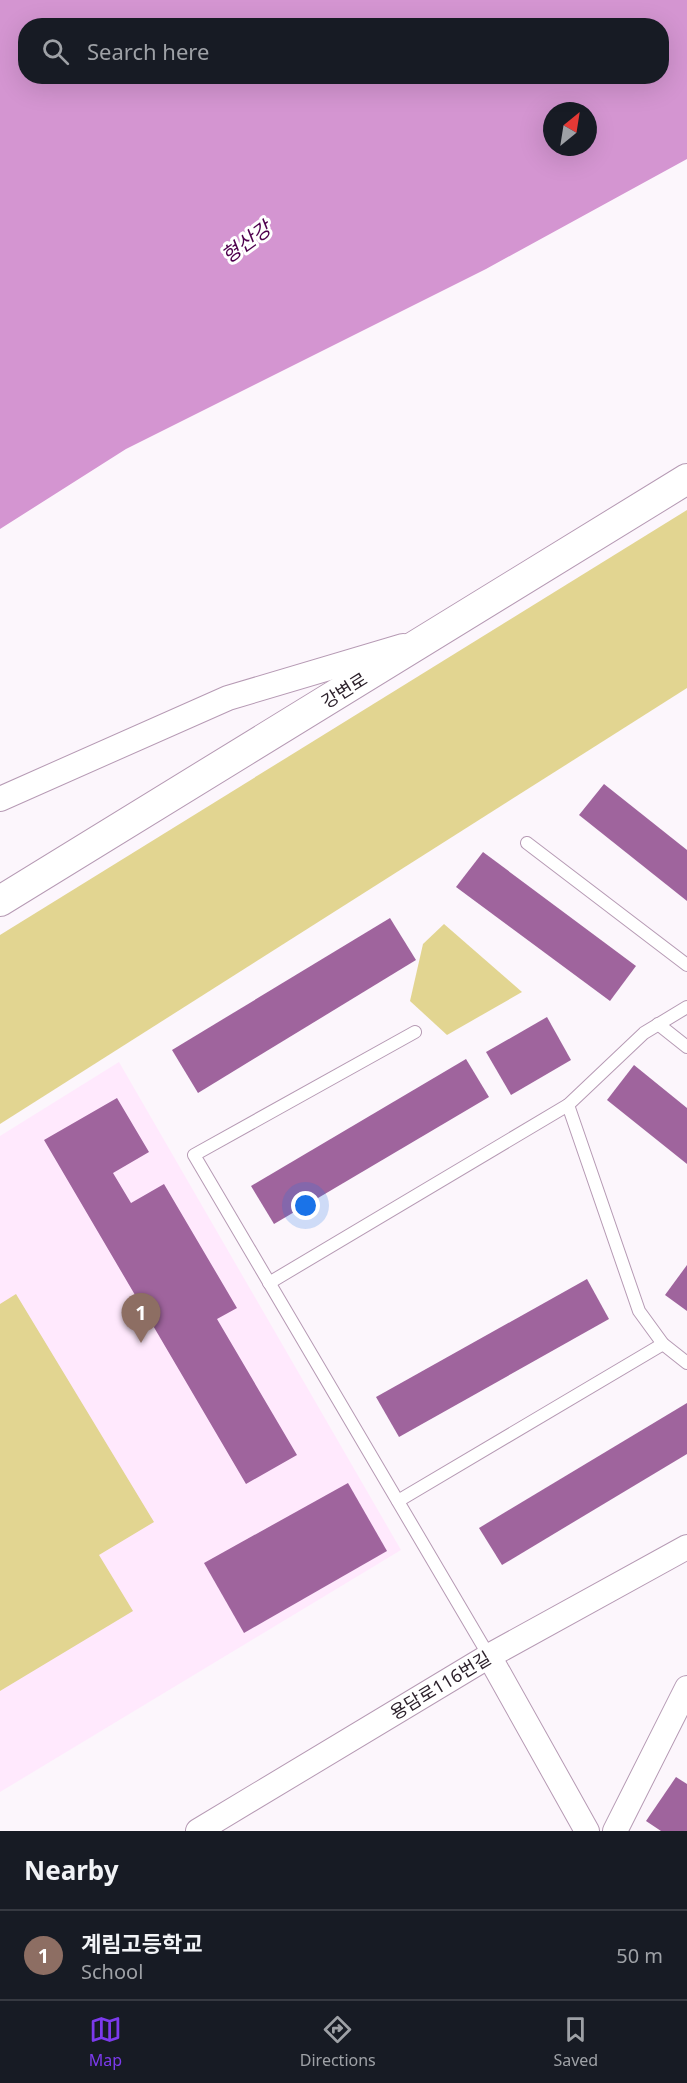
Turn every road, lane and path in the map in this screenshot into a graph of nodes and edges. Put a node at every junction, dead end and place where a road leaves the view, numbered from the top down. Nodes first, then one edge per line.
1 (687, 479) edge
2 (428, 639) junction
3 (0, 799) edge
4 (527, 843) dead end
5 (0, 901) edge
6 (687, 965) edge
7 (687, 1007) edge
8 (658, 1024) junction
9 (415, 1032) dead end
10 (687, 1047) edge
11 (568, 1105) junction
12 (269, 1283) junction
13 (663, 1344) junction
14 (687, 1363) edge
15 (398, 1501) junction
16 (687, 1547) edge
17 (489, 1656) junction
18 (687, 1688) edge
19 (198, 1831) edge
20 (587, 1831) edge
21 (615, 1831) edge

1 - 2 street, 강변로
2 - 3 street
2 - 5 street, 강변로
4 - 6 lane
7 - 8 lane
8 - 10 lane
8 - 11 lane
9 - 12 lane
11 - 12 lane
11 - 13 lane
12 - 15 lane
13 - 14 lane
13 - 15 lane
15 - 17 lane
16 - 17 street, 용담로116번길
17 - 19 street, 용담로116번길
17 - 20 street
18 - 21 street

